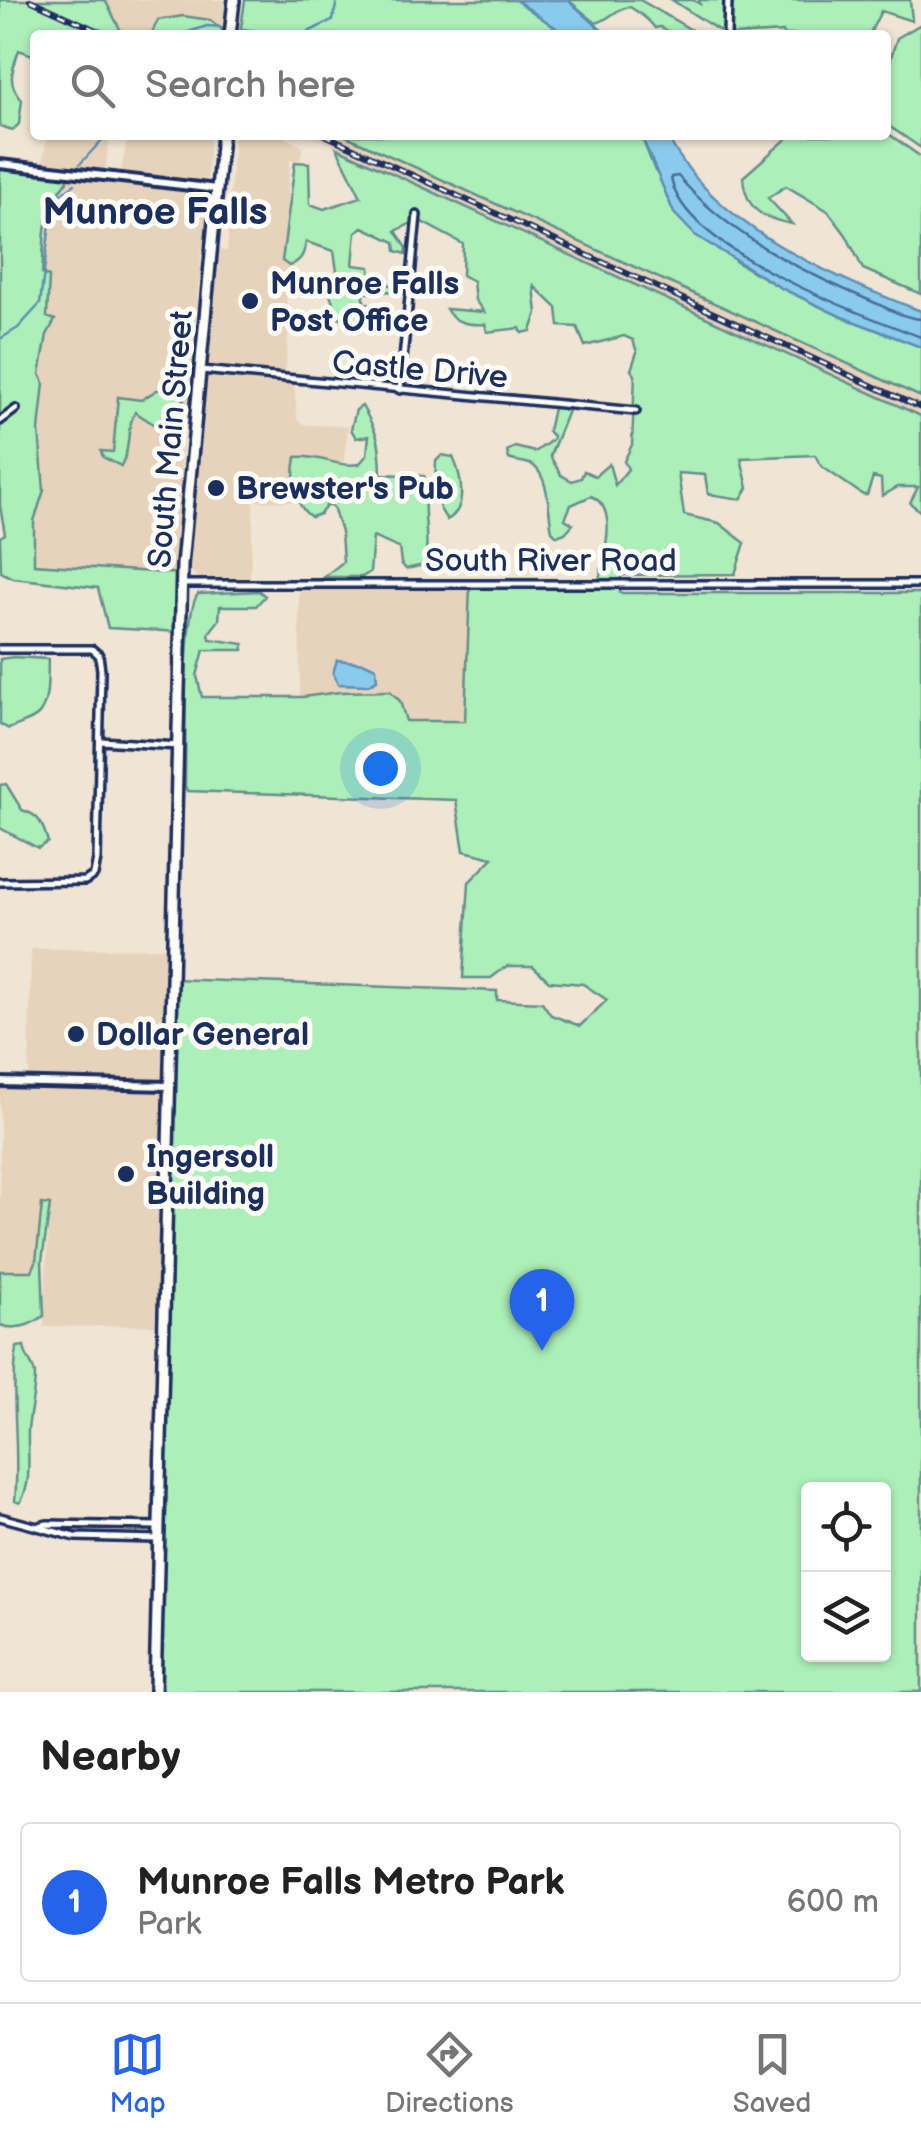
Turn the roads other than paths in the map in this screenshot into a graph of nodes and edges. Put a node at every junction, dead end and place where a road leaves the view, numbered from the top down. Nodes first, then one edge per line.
1 (234, 0) edge
2 (728, 0) edge
3 (231, 30) edge
4 (728, 30) edge
5 (222, 140) edge
6 (0, 164) edge
7 (218, 189) junction
8 (417, 214) dead end
9 (201, 370) junction
10 (400, 390) junction
11 (16, 409) dead end
12 (636, 412) dead end
13 (0, 421) edge
14 (182, 584) junction
15 (921, 584) edge
16 (0, 648) edge
17 (100, 741) junction
18 (178, 746) junction
19 (0, 882) edge
20 (0, 1082) edge
21 (171, 1086) junction
22 (0, 1517) edge
23 (158, 1526) junction
24 (36, 1527) junction
25 (157, 1539) junction
26 (155, 1692) edge

1 - 3 main road
2 - 4 street
5 - 7 main road, South Main Street
6 - 7 street
7 - 9 main road, South Main Street
8 - 10 street
9 - 10 street, Castle Drive
9 - 14 main road, South Main Street
10 - 12 street, Castle Drive
11 - 13 street
14 - 15 street, South River Road
14 - 18 main road, South Main Street
16 - 17 street
17 - 18 street
17 - 19 street
18 - 21 main road, South Main Street
20 - 21 street
21 - 23 main road, South Main Street
22 - 24 street
23 - 24 street
23 - 25 main road, South Main Street
24 - 25 street
25 - 26 main road, South Main Street

